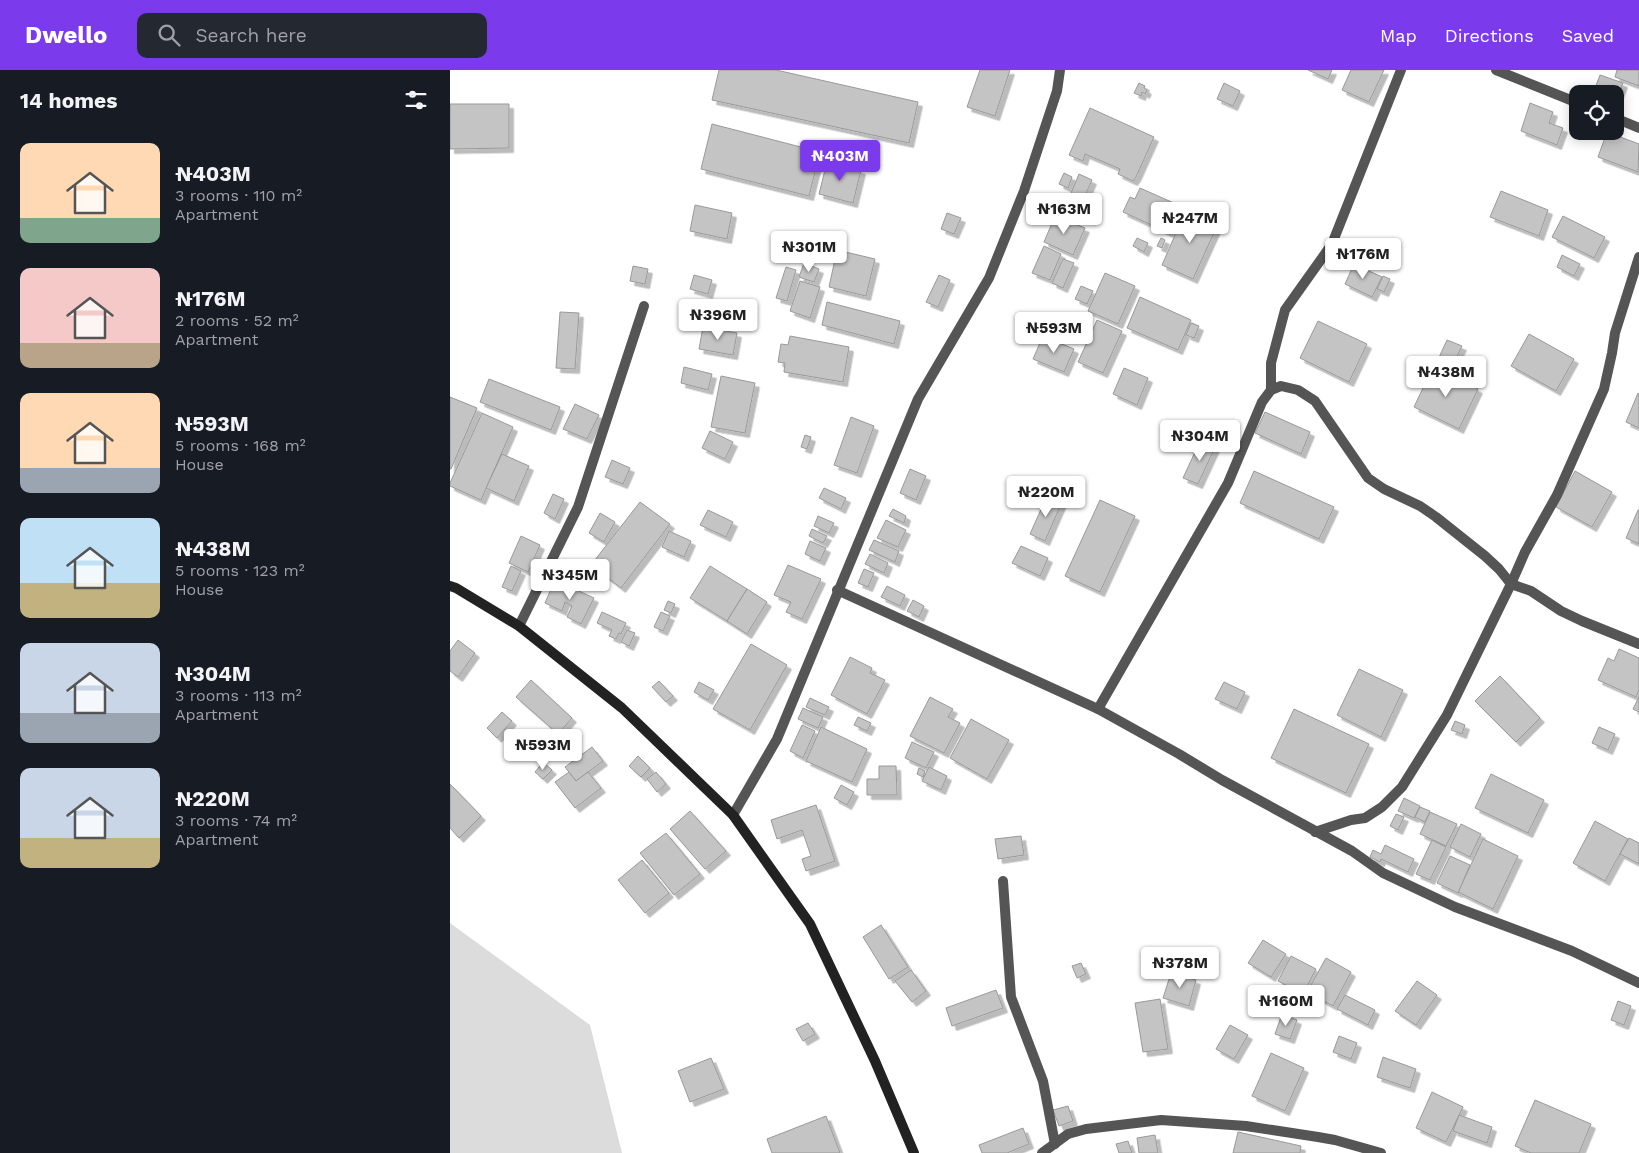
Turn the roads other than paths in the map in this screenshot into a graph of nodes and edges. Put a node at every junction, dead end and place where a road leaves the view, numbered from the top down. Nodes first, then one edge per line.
1 (1060, 70) edge
2 (1401, 70) edge
3 (1496, 70) edge
4 (1569, 99) edge
5 (1624, 122) edge
6 (1639, 128) edge
7 (1639, 257) edge
8 (644, 306) dead end
9 (1271, 390) junction
10 (1511, 584) junction
11 (450, 586) edge
12 (837, 590) junction
13 (520, 626) junction
14 (1639, 644) edge
15 (1098, 709) junction
16 (733, 815) junction
17 (1316, 832) junction
18 (1003, 881) dead end
19 (1639, 983) edge
20 (1055, 1144) junction
21 (914, 1153) edge
22 (1042, 1153) edge
23 (1381, 1153) edge

1 - 12 street
2 - 9 street
3 - 4 street
5 - 6 street
7 - 10 street
8 - 13 street
9 - 10 street
9 - 15 street
10 - 14 street
10 - 17 street
11 - 13 street
12 - 15 street
12 - 16 street
13 - 16 street
15 - 17 street
16 - 21 street
17 - 19 street
18 - 20 street
20 - 22 street
20 - 23 street

